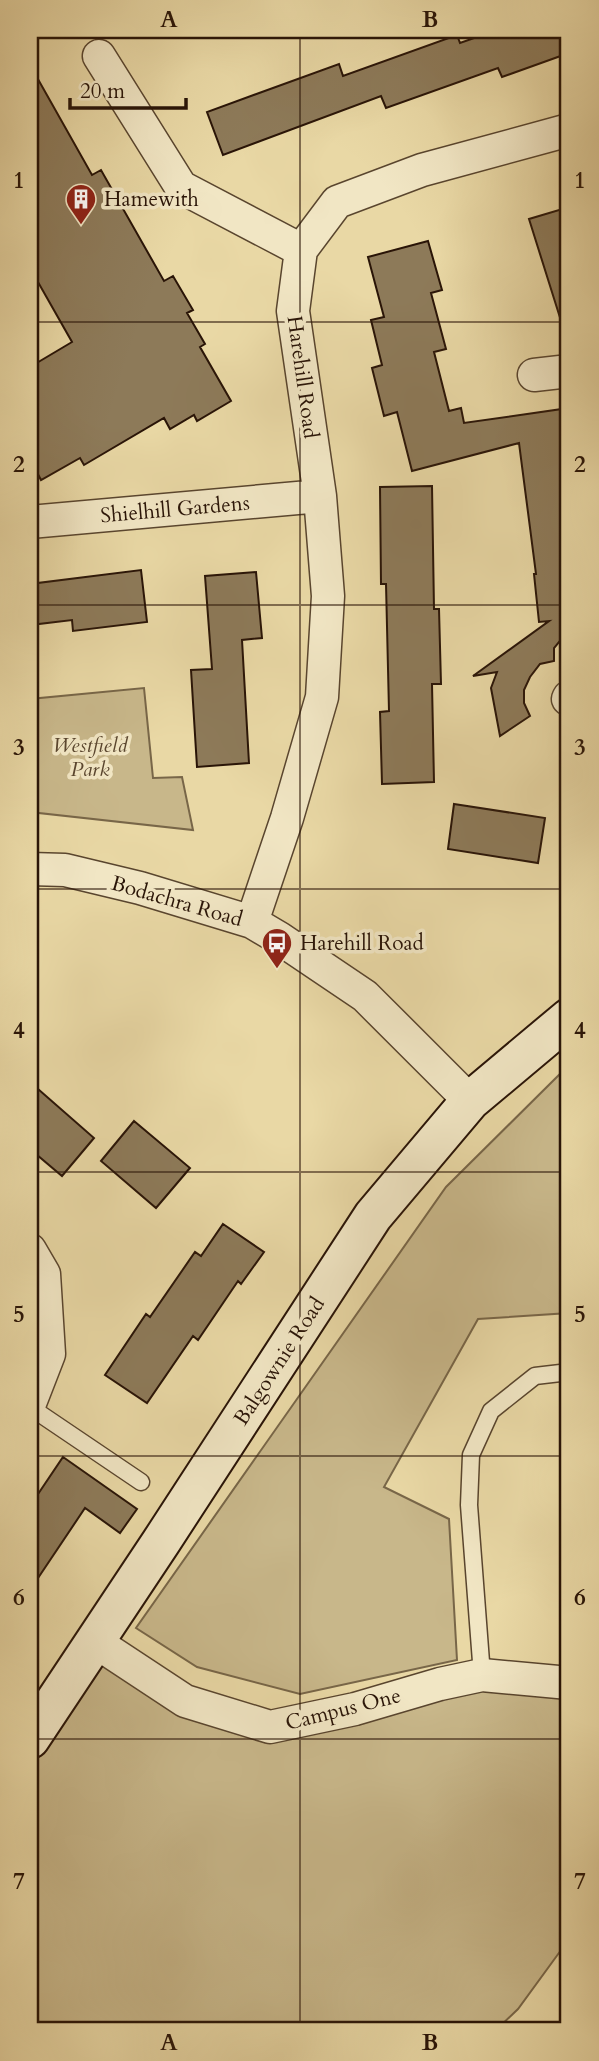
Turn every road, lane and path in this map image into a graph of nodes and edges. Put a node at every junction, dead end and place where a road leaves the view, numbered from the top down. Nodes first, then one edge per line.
1 (99, 57) dead end
2 (569, 130) edge
3 (301, 250) junction
4 (569, 371) edge
5 (534, 375) dead end
6 (320, 496) junction
7 (30, 523) edge
8 (30, 869) edge
9 (252, 922) junction
10 (569, 1018) edge
11 (470, 1101) junction
12 (30, 1250) edge
13 (569, 1372) edge
14 (30, 1405) edge
15 (141, 1482) dead end
16 (94, 1641) junction
17 (482, 1675) junction
18 (569, 1683) edge
19 (30, 1739) edge

1 - 3 street
2 - 3 street, Harehill Road
3 - 6 street, Harehill Road
4 - 5 street
6 - 7 street, Shielhill Gardens
6 - 9 street, Harehill Road
8 - 9 street, Bodachra Road
9 - 11 street, Bodachra Road
10 - 11 street, Balgownie Road
11 - 16 street, Balgownie Road
12 - 14 street
13 - 17 lane
14 - 15 lane
16 - 17 street, Campus One
16 - 19 street, Balgownie Road
17 - 18 street, Campus One

